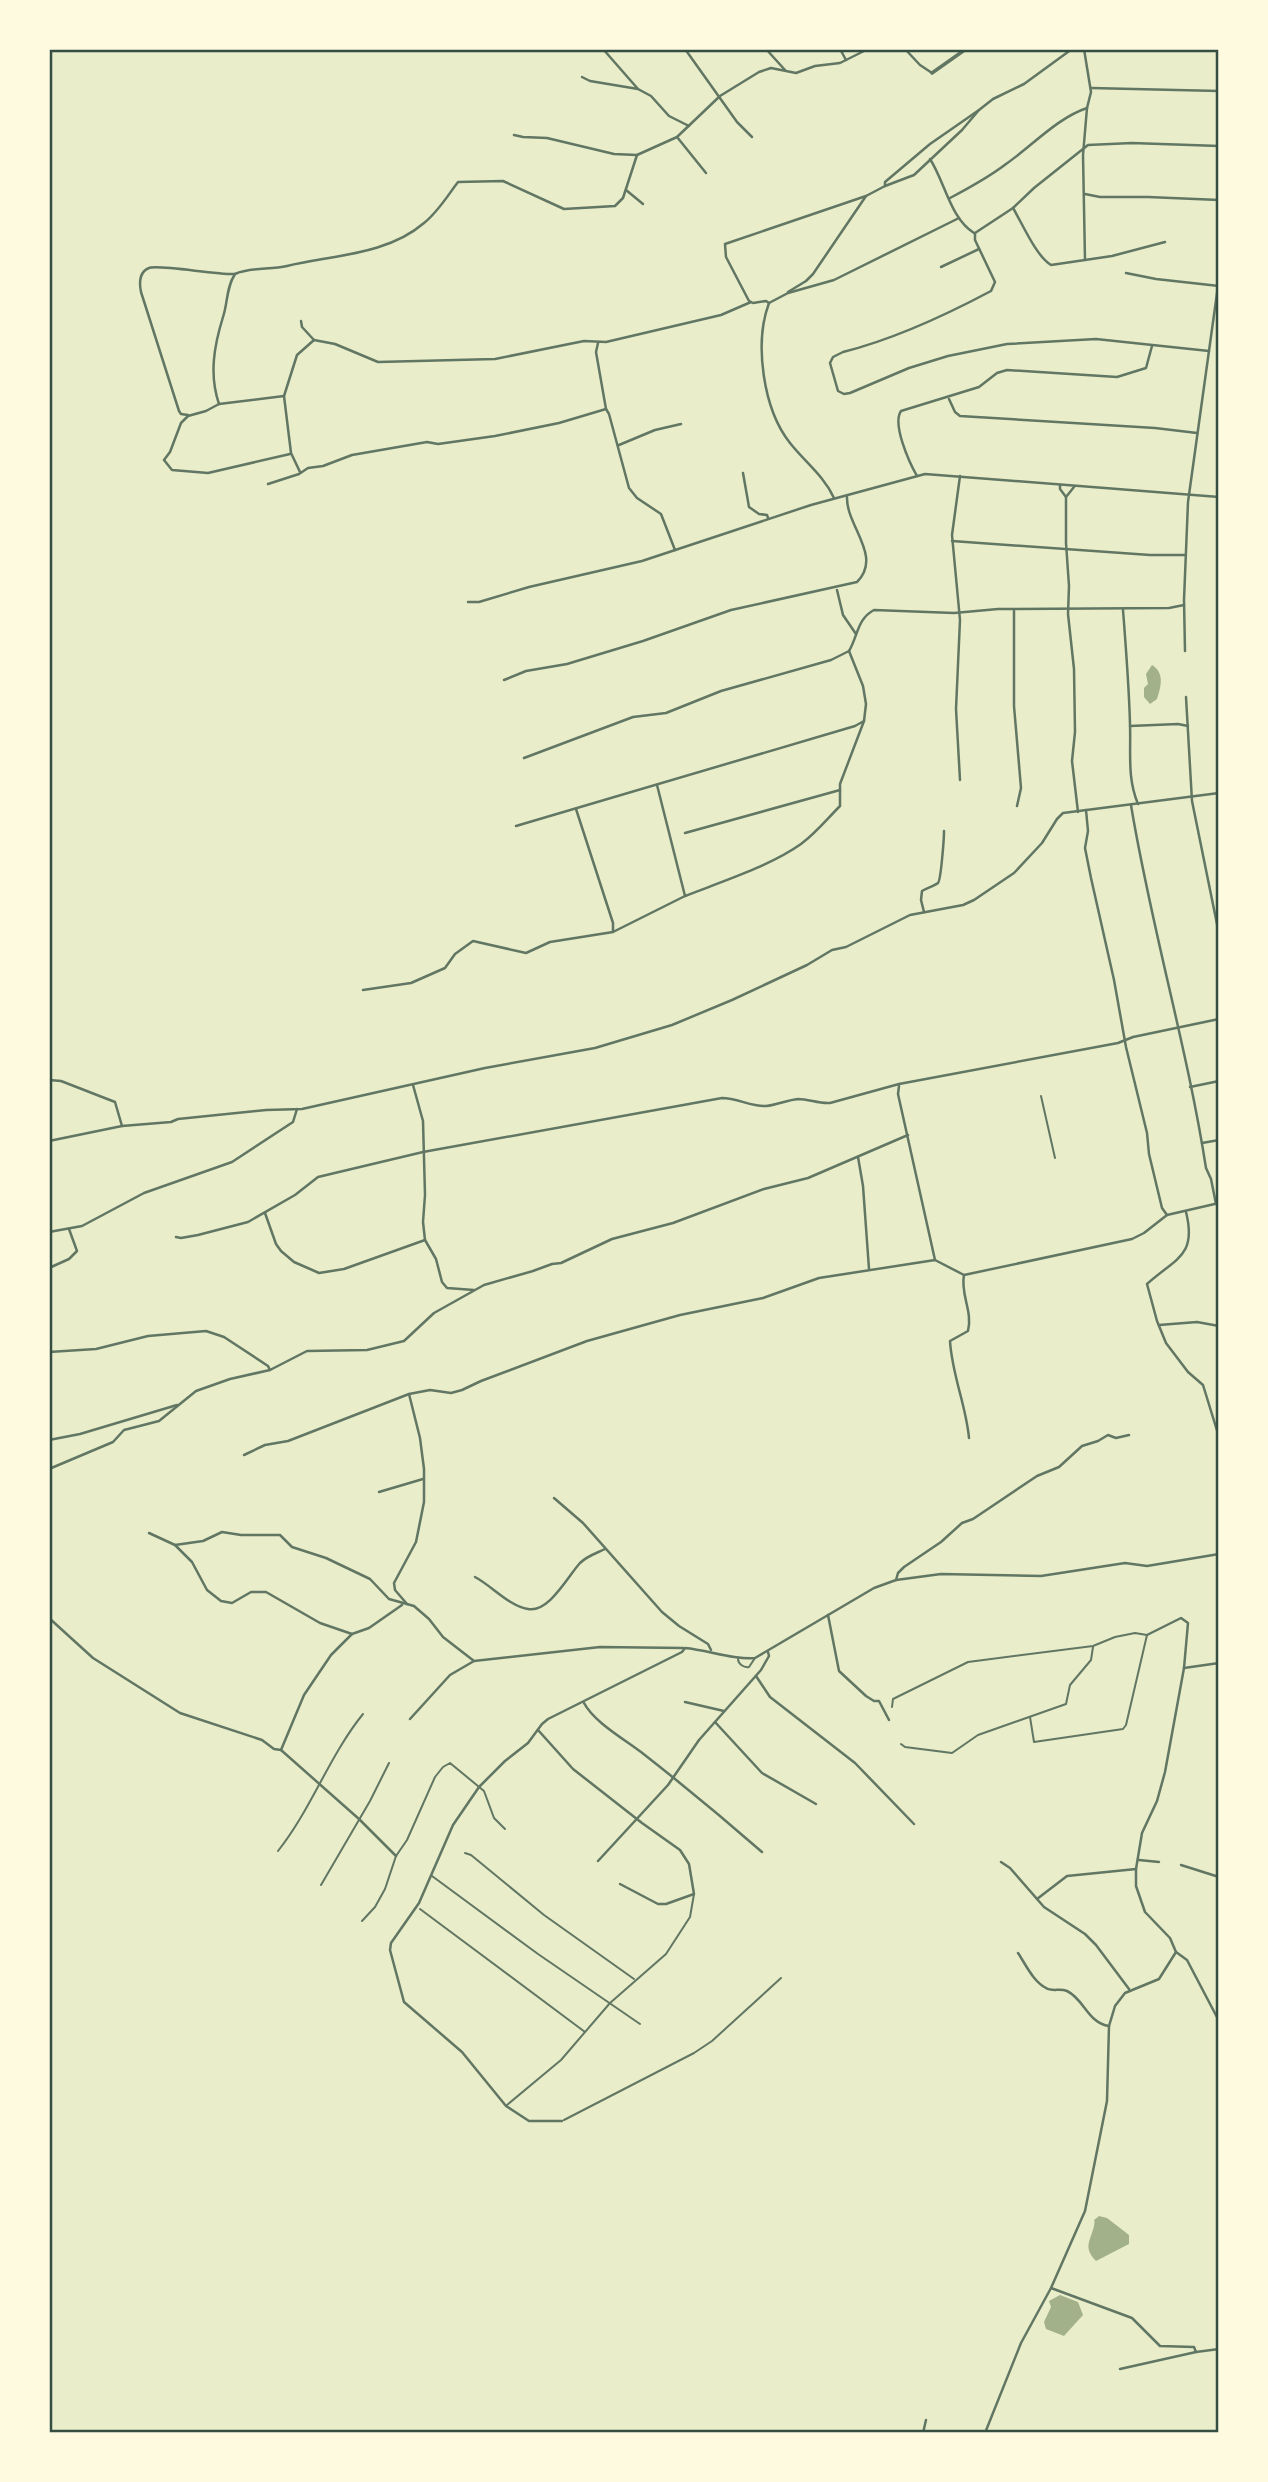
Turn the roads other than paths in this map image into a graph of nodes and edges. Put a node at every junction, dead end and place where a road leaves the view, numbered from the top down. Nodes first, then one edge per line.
1 (603, 49) edge
2 (685, 49) edge
3 (766, 49) edge
4 (840, 49) edge
5 (868, 49) edge
6 (905, 49) edge
7 (967, 49) edge
8 (1072, 49) edge
9 (1084, 49) edge
10 (846, 60) junction
11 (786, 71) junction
12 (932, 73) joint
13 (582, 77) dead end
14 (1091, 88) junction
15 (638, 89) junction
16 (1219, 91) edge
17 (720, 96) junction
18 (1087, 108) junction
19 (979, 110) junction
20 (689, 126) junction
21 (514, 135) dead end
22 (677, 137) junction
23 (752, 137) dead end
24 (1219, 146) edge
25 (1084, 149) junction
26 (637, 155) junction
27 (930, 159) junction
28 (706, 173) dead end
29 (885, 186) junction
30 (626, 190) junction
31 (1085, 194) junction
32 (866, 196) junction
33 (950, 198) junction
34 (1219, 200) edge
35 (643, 204) dead end
36 (1013, 208) junction
37 (959, 218) junction
38 (975, 233) junction
39 (1165, 242) dead end
40 (979, 249) junction
41 (1085, 260) junction
42 (941, 267) dead end
43 (1126, 273) dead end
44 (234, 274) junction
45 (1219, 285) edge
46 (788, 293) junction
47 (751, 302) junction
48 (769, 303) junction
49 (301, 321) dead end
50 (314, 340) junction
51 (598, 343) junction
52 (1152, 346) junction
53 (1209, 351) junction
54 (284, 396) junction
55 (948, 397) junction
56 (219, 404) junction
57 (606, 410) junction
58 (188, 416) junction
59 (681, 424) dead end
60 (1197, 433) junction
61 (618, 445) junction
62 (291, 453) junction
63 (300, 472) junction
64 (743, 473) dead end
65 (917, 476) junction
66 (960, 476) junction
67 (268, 484) dead end
68 (1060, 485) junction
69 (1074, 486) junction
70 (1189, 495) junction
71 (847, 497) junction
72 (1066, 497) junction
73 (1219, 497) edge
74 (834, 498) junction
75 (768, 518) junction
76 (952, 541) junction
77 (1067, 548) junction
78 (675, 550) junction
79 (1185, 555) junction
80 (837, 588) junction
81 (468, 602) dead end
82 (1184, 605) junction
83 (1123, 608) junction
84 (1068, 609) junction
85 (1014, 611) junction
86 (960, 612) junction
87 (856, 634) junction
88 (849, 651) junction
89 (1185, 651) dead end
90 (504, 680) dead end
91 (1186, 697) dead end
92 (864, 721) junction
93 (1130, 726) junction
94 (1188, 726) junction
95 (524, 758) dead end
96 (960, 780) dead end
97 (657, 785) junction
98 (840, 790) junction
99 (1219, 793) edge
100 (1191, 797) junction
101 (1138, 804) junction
102 (1131, 805) junction
103 (1017, 806) dead end
104 (576, 809) junction
105 (1086, 810) junction
106 (1078, 812) junction
107 (516, 827) dead end
108 (944, 831) dead end
109 (685, 833) dead end
110 (685, 896) junction
111 (924, 912) junction
112 (613, 932) junction
113 (1219, 934) edge
114 (363, 990) dead end
115 (1219, 1019) edge
116 (1178, 1028) junction
117 (1125, 1041) junction
118 (49, 1080) edge
119 (1219, 1081) edge
120 (899, 1084) junction
121 (413, 1085) junction
122 (1190, 1087) junction
123 (1041, 1096) dead end
124 (297, 1109) junction
125 (122, 1126) junction
126 (908, 1135) junction
127 (1219, 1140) edge
128 (49, 1141) edge
129 (1202, 1143) junction
130 (423, 1152) junction
131 (858, 1157) junction
132 (1055, 1158) dead end
133 (1217, 1204) edge
134 (1186, 1212) junction
135 (265, 1213) junction
136 (1167, 1215) junction
137 (69, 1229) junction
138 (49, 1232) edge
139 (176, 1237) dead end
140 (425, 1240) junction
141 (935, 1260) junction
142 (49, 1268) edge
143 (869, 1270) junction
144 (964, 1275) junction
145 (474, 1290) junction
146 (1159, 1325) junction
147 (1219, 1326) edge
148 (49, 1352) edge
149 (270, 1370) junction
150 (409, 1394) junction
151 (177, 1405) junction
152 (1129, 1435) dead end
153 (1219, 1436) edge
154 (969, 1438) dead end
155 (49, 1440) edge
156 (244, 1455) dead end
157 (49, 1469) edge
158 (424, 1479) junction
159 (379, 1492) dead end
160 (554, 1498) dead end
161 (149, 1533) dead end
162 (175, 1545) junction
163 (605, 1549) junction
164 (1219, 1553) edge
165 (475, 1577) dead end
166 (896, 1580) junction
167 (405, 1604) junction
168 (828, 1615) junction
169 (49, 1618) edge
170 (352, 1634) junction
171 (1147, 1635) junction
172 (1093, 1646) junction
173 (685, 1648) junction
174 (712, 1651) junction
175 (768, 1652) junction
176 (738, 1658) junction
177 (755, 1658) junction
178 (474, 1661) junction
179 (1219, 1663) edge
180 (1184, 1668) junction
181 (756, 1676) junction
182 (685, 1702) dead end
183 (584, 1703) junction
184 (892, 1707) dead end
185 (723, 1712) junction
186 (363, 1714) dead end
187 (1030, 1717) junction
188 (410, 1719) dead end
189 (889, 1720) dead end
190 (715, 1722) junction
191 (538, 1730) junction
192 (901, 1744) dead end
193 (281, 1750) junction
194 (389, 1763) dead end
195 (673, 1779) junction
196 (320, 1786) junction
197 (479, 1787) junction
198 (816, 1804) dead end
199 (359, 1819) junction
200 (638, 1820) junction
201 (914, 1824) dead end
202 (505, 1829) dead end
203 (278, 1851) dead end
204 (762, 1852) dead end
205 (465, 1853) dead end
206 (396, 1856) junction
207 (1139, 1860) junction
208 (598, 1861) dead end
209 (1001, 1862) dead end
210 (1159, 1862) dead end
211 (1181, 1865) dead end
212 (1136, 1869) junction
213 (432, 1876) junction
214 (1219, 1877) edge
215 (621, 1884) dead end
216 (321, 1885) dead end
217 (694, 1894) junction
218 (1037, 1899) junction
219 (420, 1909) dead end
220 (362, 1921) dead end
221 (1176, 1952) junction
222 (1018, 1953) dead end
223 (781, 1978) dead end
224 (635, 1980) junction
225 (1130, 1990) junction
226 (610, 2003) junction
227 (1219, 2021) edge
228 (640, 2024) dead end
229 (1109, 2026) junction
230 (586, 2032) junction
231 (506, 2106) junction
232 (562, 2121) joint
233 (1051, 2288) junction
234 (1219, 2349) edge
235 (1196, 2351) junction
236 (1120, 2369) dead end
237 (926, 2420) dead end
238 (923, 2433) edge
239 (985, 2433) edge

1 - 15 street
2 - 17 street
3 - 11 street
4 - 10 street
5 - 10 street
6 - 12 street
7 - 12 street
8 - 19 street
9 - 14 street
10 - 11 street
11 - 17 street
13 - 15 street
14 - 16 street
14 - 18 street
15 - 20 street
17 - 20 street
17 - 23 street
18 - 25 street
18 - 33 street
19 - 27 street
19 - 29 street
20 - 22 street
21 - 26 street
22 - 26 street
22 - 28 street
24 - 25 street
25 - 31 street
25 - 36 street
26 - 30 street
27 - 29 street
27 - 33 street
29 - 32 street
30 - 35 street
30 - 44 street
31 - 34 street
31 - 41 street
32 - 46 street
32 - 47 street
33 - 37 street
36 - 38 street
36 - 41 street
37 - 38 street
37 - 46 street
38 - 40 street
39 - 41 street
40 - 42 street
40 - 52 street
43 - 45 street
44 - 56 street
44 - 58 street
45 - 53 street
46 - 48 street
47 - 48 street
47 - 51 street
48 - 74 street
49 - 50 street
50 - 51 street
50 - 54 street
51 - 57 street
52 - 53 street
52 - 55 street
53 - 60 street
54 - 56 street
54 - 62 street
55 - 60 street
55 - 65 street
56 - 58 street
57 - 61 street
57 - 63 street
58 - 62 street
59 - 61 street
60 - 70 street
61 - 78 street
62 - 63 street
63 - 67 street
64 - 75 street
65 - 66 street
65 - 71 street
66 - 68 street
66 - 76 street
68 - 69 street
68 - 72 street
69 - 70 street
69 - 72 street
70 - 73 street
70 - 79 street
71 - 74 street
71 - 80 street
72 - 77 street
74 - 75 street
75 - 78 street
76 - 77 street
76 - 86 street
77 - 79 street
77 - 84 street
78 - 81 street
79 - 82 street
80 - 87 street
80 - 90 street
82 - 83 street
82 - 89 street
83 - 84 street
83 - 93 street
84 - 85 street
84 - 106 street
85 - 86 street
85 - 103 street
86 - 87 street
86 - 96 street
87 - 88 street
88 - 92 street
88 - 95 street
91 - 94 street
92 - 97 street
92 - 98 street
93 - 94 street
93 - 101 street
94 - 100 street
97 - 104 street
97 - 110 street
98 - 109 street
98 - 110 street
99 - 100 street
100 - 101 street
100 - 113 street
101 - 102 street
102 - 105 street
102 - 116 street
104 - 107 street
104 - 112 street
105 - 106 street
105 - 117 street
106 - 111 street
108 - 111 street
110 - 112 street
111 - 121 street
112 - 114 street
115 - 116 street
116 - 117 street
116 - 122 street
117 - 120 street
117 - 136 street
118 - 125 street
119 - 122 street
120 - 126 street
120 - 130 street
121 - 124 street
121 - 130 street
122 - 129 street
123 - 132 lane
124 - 125 street
124 - 137 street
125 - 128 street
126 - 131 street
126 - 141 street
127 - 129 street
129 - 133 street
130 - 135 street
130 - 140 street
131 - 143 street
131 - 145 street
133 - 134 street
134 - 136 street
134 - 146 street
135 - 139 street
135 - 140 street
136 - 144 street
137 - 138 street
137 - 142 street
140 - 145 street
141 - 143 street
141 - 144 street
143 - 150 street
144 - 154 street
145 - 149 street
146 - 147 street
146 - 153 street
148 - 149 street
149 - 151 street
150 - 156 street
150 - 158 street
151 - 155 street
151 - 157 street
152 - 166 street
158 - 159 street
158 - 167 street
160 - 163 street
161 - 162 street
162 - 167 street
162 - 170 street
163 - 165 street
163 - 174 street
164 - 166 street
166 - 168 street
167 - 170 street
167 - 178 street
168 - 175 street
168 - 189 street
169 - 193 street
170 - 193 street
171 - 172 lane
171 - 180 street
171 - 187 lane
172 - 184 lane
172 - 187 lane
173 - 174 street
173 - 178 street
173 - 183 street
174 - 176 street
175 - 177 street
175 - 181 street
176 - 177 street
176 - 177 lane
178 - 188 street
179 - 180 street
180 - 207 street
181 - 185 street
181 - 201 street
182 - 185 street
183 - 191 street
183 - 195 street
185 - 190 street
186 - 196 lane
187 - 192 lane
190 - 195 street
190 - 198 street
191 - 197 street
191 - 200 street
193 - 196 street
194 - 199 lane
195 - 200 street
195 - 204 street
196 - 199 street
196 - 203 lane
197 - 202 lane
197 - 206 lane
197 - 213 street
199 - 206 street
199 - 216 lane
200 - 208 street
200 - 217 street
205 - 224 lane
206 - 220 lane
207 - 210 street
207 - 212 street
209 - 218 street
211 - 214 street
212 - 218 street
212 - 221 street
213 - 226 lane
213 - 231 street
215 - 217 street
217 - 224 lane
218 - 225 street
219 - 230 lane
221 - 225 street
221 - 227 street
222 - 229 street
223 - 232 lane
224 - 226 lane
225 - 229 street
226 - 228 lane
226 - 230 lane
229 - 233 street
230 - 231 lane
231 - 232 street
233 - 235 street
233 - 239 street
234 - 235 street
235 - 236 street
237 - 238 street

